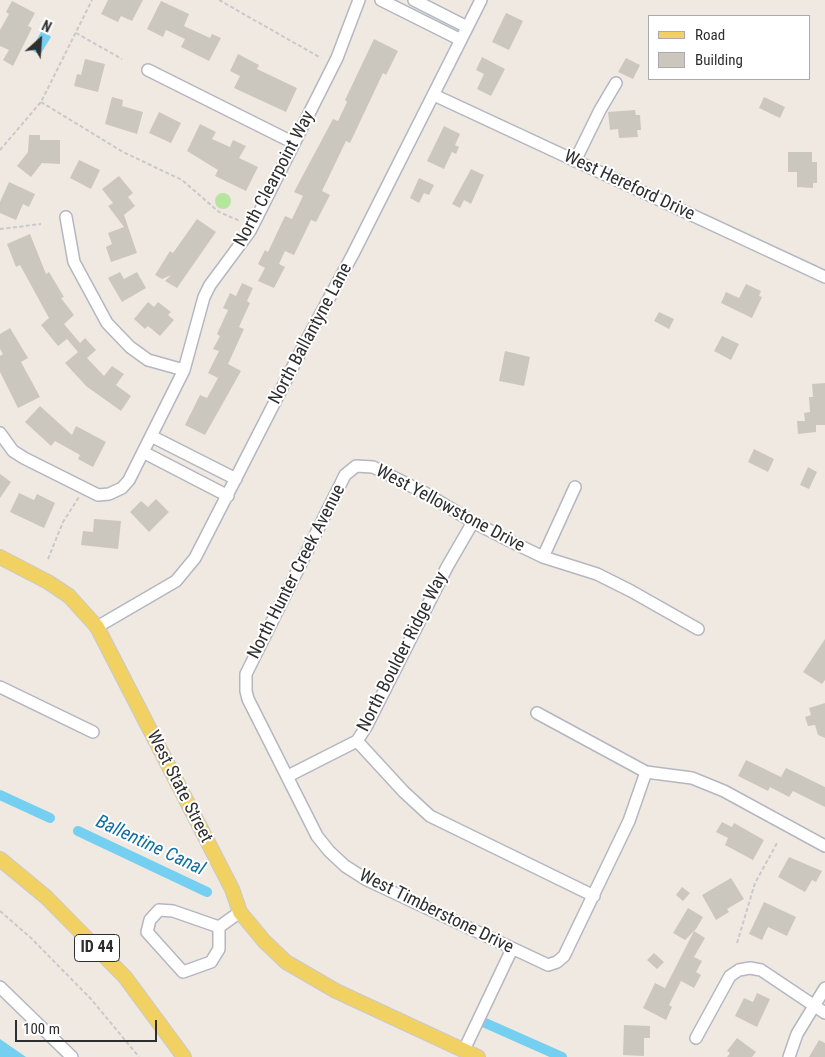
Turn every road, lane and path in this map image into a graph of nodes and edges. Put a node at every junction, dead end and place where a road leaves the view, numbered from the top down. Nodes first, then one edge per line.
1 (92, 0) edge
2 (219, 0) edge
3 (359, 0) edge
4 (381, 0) edge
5 (414, 0) edge
6 (481, 0) edge
7 (467, 27) junction
8 (76, 33) junction
9 (461, 40) junction
10 (321, 58) dead end
11 (122, 59) dead end
12 (148, 70) dead end
13 (616, 83) dead end
14 (434, 95) junction
15 (40, 102) junction
16 (294, 143) junction
17 (0, 150) edge
18 (575, 161) junction
19 (66, 218) dead end
20 (240, 220) dead end
21 (41, 224) dead end
22 (0, 229) edge
23 (825, 277) edge
24 (184, 370) junction
25 (0, 433) edge
26 (151, 436) junction
27 (143, 452) junction
28 (356, 466) joint
29 (236, 479) junction
30 (575, 486) dead end
31 (228, 496) junction
32 (79, 497) dead end
33 (473, 522) junction
34 (543, 556) junction
35 (0, 557) edge
36 (48, 559) dead end
37 (97, 627) junction
38 (698, 629) dead end
39 (245, 682) joint
40 (0, 687) edge
41 (537, 713) dead end
42 (93, 732) dead end
43 (357, 741) junction
44 (646, 772) junction
45 (288, 776) junction
46 (777, 843) dead end
47 (825, 846) edge
48 (0, 860) edge
49 (594, 896) junction
50 (0, 911) edge
51 (240, 912) junction
52 (219, 927) junction
53 (737, 943) dead end
54 (512, 949) junction
55 (0, 987) edge
56 (825, 988) edge
57 (813, 1005) junction
58 (825, 1013) edge
59 (696, 1038) dead end
60 (464, 1050) junction
61 (72, 1057) edge
62 (139, 1057) edge
63 (184, 1057) edge
64 (478, 1057) edge
65 (789, 1057) edge

1 - 8 path
2 - 10 path
3 - 16 street, North Clearpoint Way
4 - 9 street
5 - 7 street
6 - 7 street, North Ballantyne Lane
7 - 9 street, North Ballantyne Lane
8 - 11 path
8 - 15 path
9 - 14 street, North Ballantyne Lane
12 - 16 street
13 - 18 street
14 - 18 street, West Hereford Drive
14 - 29 street, North Ballantyne Lane
15 - 17 path
15 - 20 path
16 - 24 street, North Clearpoint Way
18 - 23 street, West Hereford Drive
19 - 24 street
21 - 22 path
24 - 26 street, North Clearpoint Way
25 - 27 street, North Clearpoint Way
26 - 27 street, North Clearpoint Way
26 - 29 street
27 - 31 street
28 - 33 street, West Yellowstone Drive
28 - 39 street, North Hunter Creek Avenue
29 - 31 street, North Ballantyne Lane
30 - 34 street
31 - 37 street, North Ballantyne Lane
32 - 36 path
33 - 34 street, West Yellowstone Drive
33 - 43 street, North Boulder Ridge Way
34 - 38 street, West Yellowstone Drive
35 - 37 main road, West State Street
37 - 51 main road, West State Street
39 - 45 street, West Timberstone Drive
40 - 42 street
41 - 44 street
43 - 45 street, North Boulder Ridge Way
43 - 49 street
44 - 47 street
44 - 49 street
45 - 54 street, West Timberstone Drive
46 - 53 path
48 - 63 main road, ID 44
49 - 54 street, West Timberstone Drive
50 - 62 path
51 - 52 street
51 - 60 main road, West State Street
52 - 52 street
54 - 60 street
55 - 61 street
56 - 57 street
57 - 58 street
57 - 59 street
57 - 65 street
60 - 64 main road, West State Street

